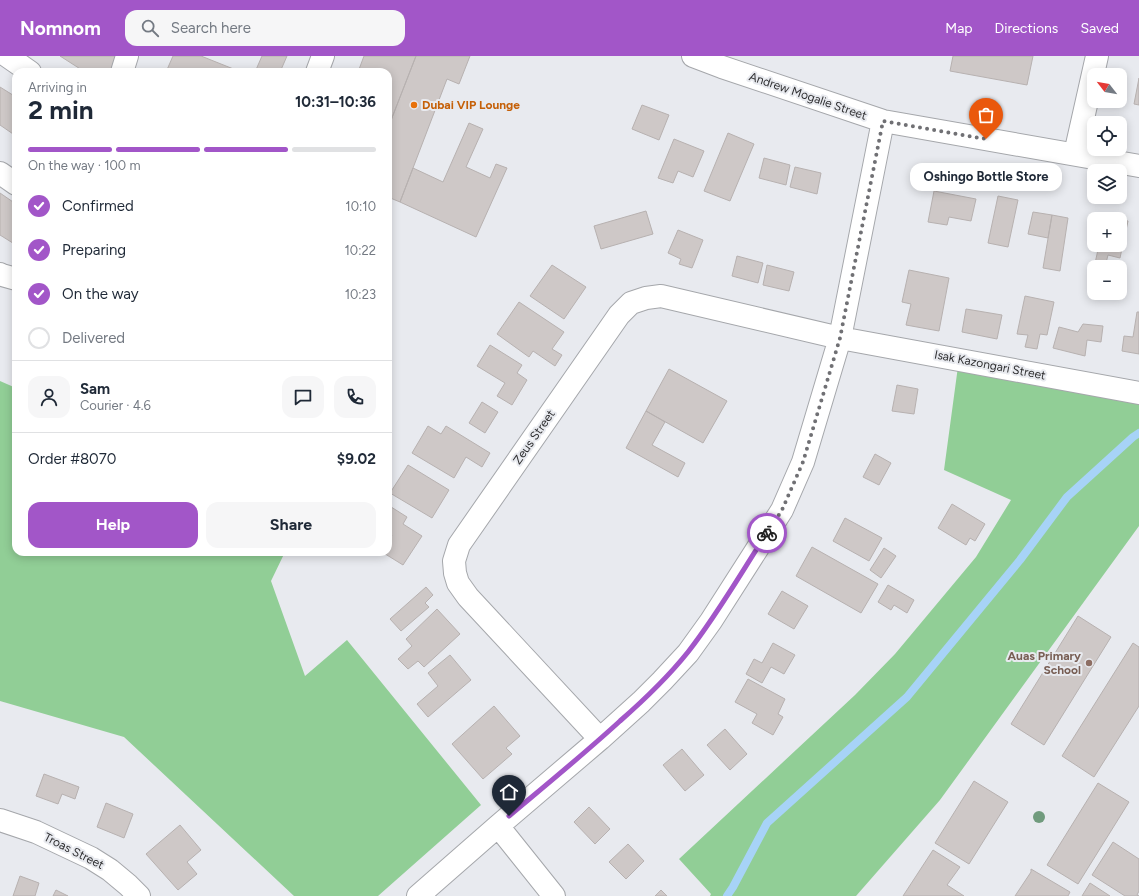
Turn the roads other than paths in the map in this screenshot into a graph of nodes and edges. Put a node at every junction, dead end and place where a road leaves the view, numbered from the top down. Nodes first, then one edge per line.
1 (7, 56) edge
2 (128, 56) edge
3 (323, 56) edge
4 (692, 56) edge
5 (1097, 56) edge
6 (725, 62) edge
7 (24, 68) edge
8 (124, 68) edge
9 (318, 68) edge
10 (883, 121) junction
11 (1075, 154) junction
12 (1139, 166) edge
13 (0, 173) edge
14 (12, 181) edge
15 (0, 274) edge
16 (12, 278) edge
17 (840, 338) junction
18 (1139, 393) edge
19 (600, 739) junction
20 (0, 820) edge
21 (498, 826) junction
22 (139, 896) edge
23 (418, 896) edge
24 (554, 896) edge

1 - 7 street
2 - 8 street
3 - 9 street
4 - 6 street, Andrew Mogalie Street
5 - 11 street
6 - 10 street, Andrew Mogalie Street
10 - 11 street, Andrew Mogalie Street
10 - 17 street
11 - 12 street, Andrew Mogalie Street
13 - 14 street
15 - 16 street
17 - 18 street, Isak Kazongari Street
17 - 19 street
17 - 19 street, Zeus Street
19 - 21 street
20 - 22 street, Troas Street
21 - 23 street
21 - 24 street

